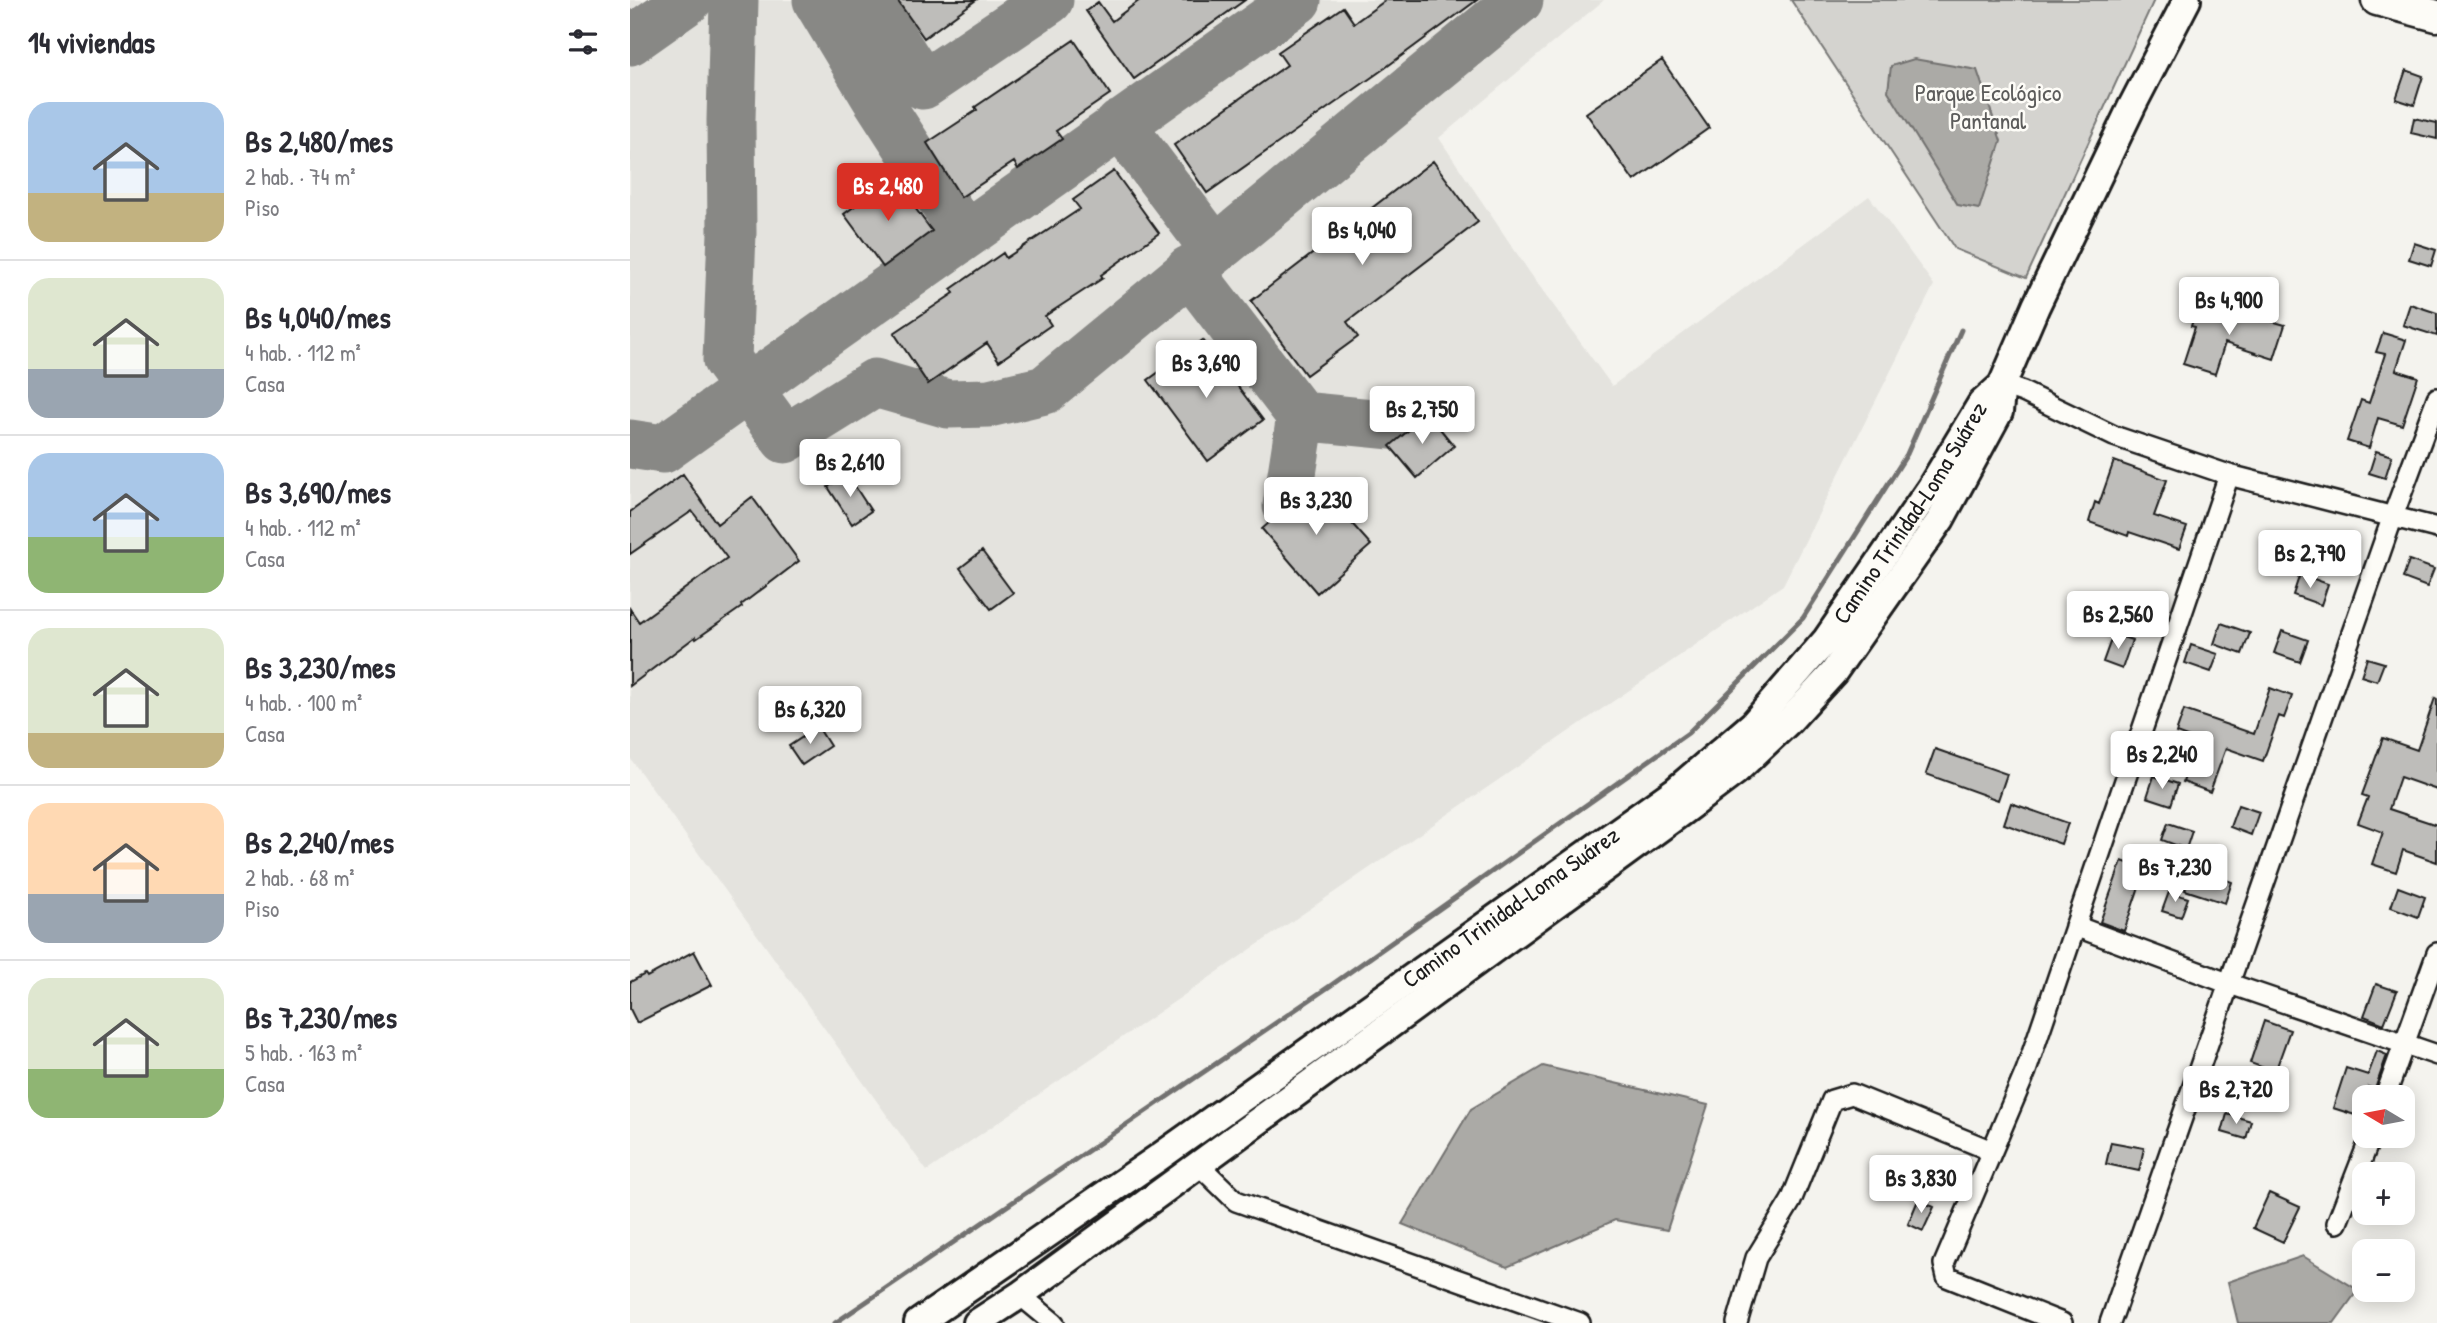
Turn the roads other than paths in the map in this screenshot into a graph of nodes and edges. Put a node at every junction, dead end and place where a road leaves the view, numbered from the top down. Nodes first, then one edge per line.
1 (2187, 0) edge
2 (2377, 0) edge
3 (2437, 16) edge
4 (2002, 385) junction
5 (2437, 398) edge
6 (2229, 475) junction
7 (2393, 516) junction
8 (2437, 528) edge
9 (2075, 926) junction
10 (2437, 953) edge
11 (2230, 984) junction
12 (2406, 1043) junction
13 (2437, 1055) edge
14 (2390, 1085) edge
15 (2366, 1148) edge
16 (1992, 1151) junction
17 (1198, 1164) junction
18 (2337, 1223) dead end
19 (1020, 1295) junction
20 (918, 1323) edge
21 (977, 1323) edge
22 (1054, 1323) edge
23 (1580, 1323) edge
24 (1737, 1323) edge
25 (2063, 1323) edge
26 (2110, 1323) edge

1 - 4 street, Camino Trinidad-Loma Suárez
2 - 3 main road
4 - 6 street
4 - 17 street, Camino Trinidad-Loma Suárez
4 - 20 street, Camino Trinidad-Loma Suárez
5 - 7 street
6 - 7 street
6 - 9 street
7 - 8 street
7 - 11 street
9 - 11 street
9 - 16 street
10 - 12 street
11 - 12 street
11 - 26 street
12 - 13 street
12 - 14 street
15 - 18 street
16 - 24 street
16 - 25 street
17 - 19 street, Camino Trinidad-Loma Suárez
17 - 23 street
19 - 21 street, Camino Trinidad-Loma Suárez
19 - 22 street

